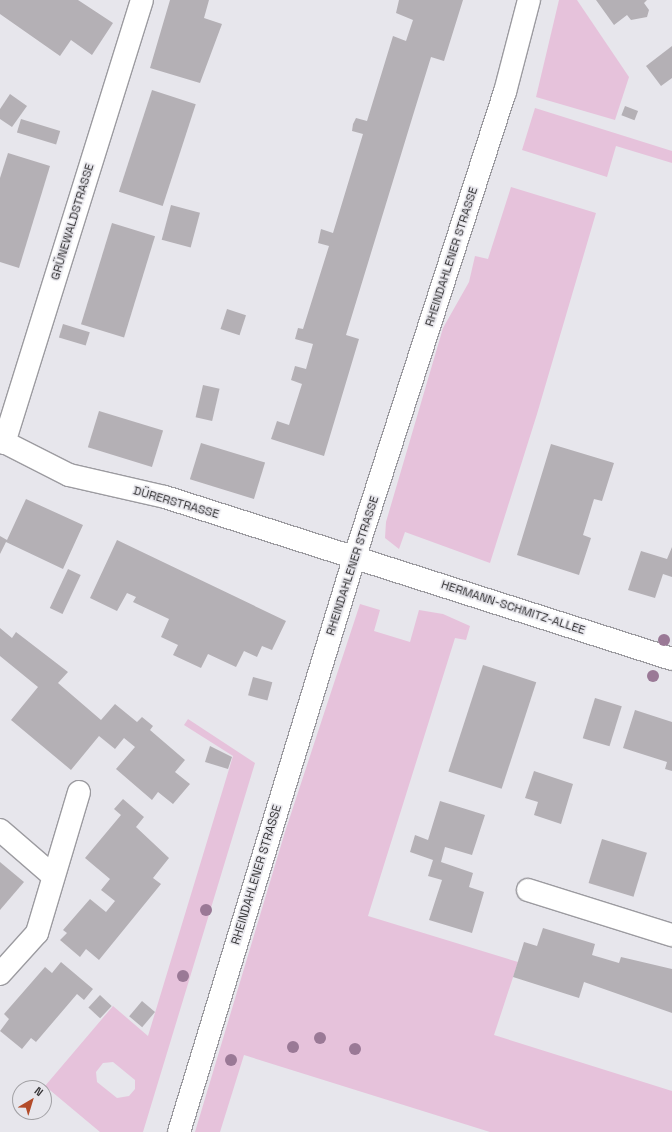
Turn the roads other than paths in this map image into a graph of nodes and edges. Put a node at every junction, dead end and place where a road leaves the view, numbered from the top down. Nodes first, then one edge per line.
1 (529, 0) edge
2 (135, 3) edge
3 (2, 442) edge
4 (354, 559) junction
5 (672, 659) edge
6 (79, 792) dead end
7 (0, 830) edge
8 (52, 875) junction
9 (528, 890) dead end
10 (672, 935) edge
11 (0, 974) edge
12 (179, 1132) edge

1 - 4 street, RHEINDAHLENER STRASSE
2 - 3 street, GRÜNEWALDSTRASSE
3 - 4 street, DÜRERSTRASSE
4 - 5 street, HERMANN-SCHMITZ-ALLEE
4 - 12 street, RHEINDAHLENER STRASSE
6 - 8 street
7 - 8 street
8 - 11 street
9 - 10 street

